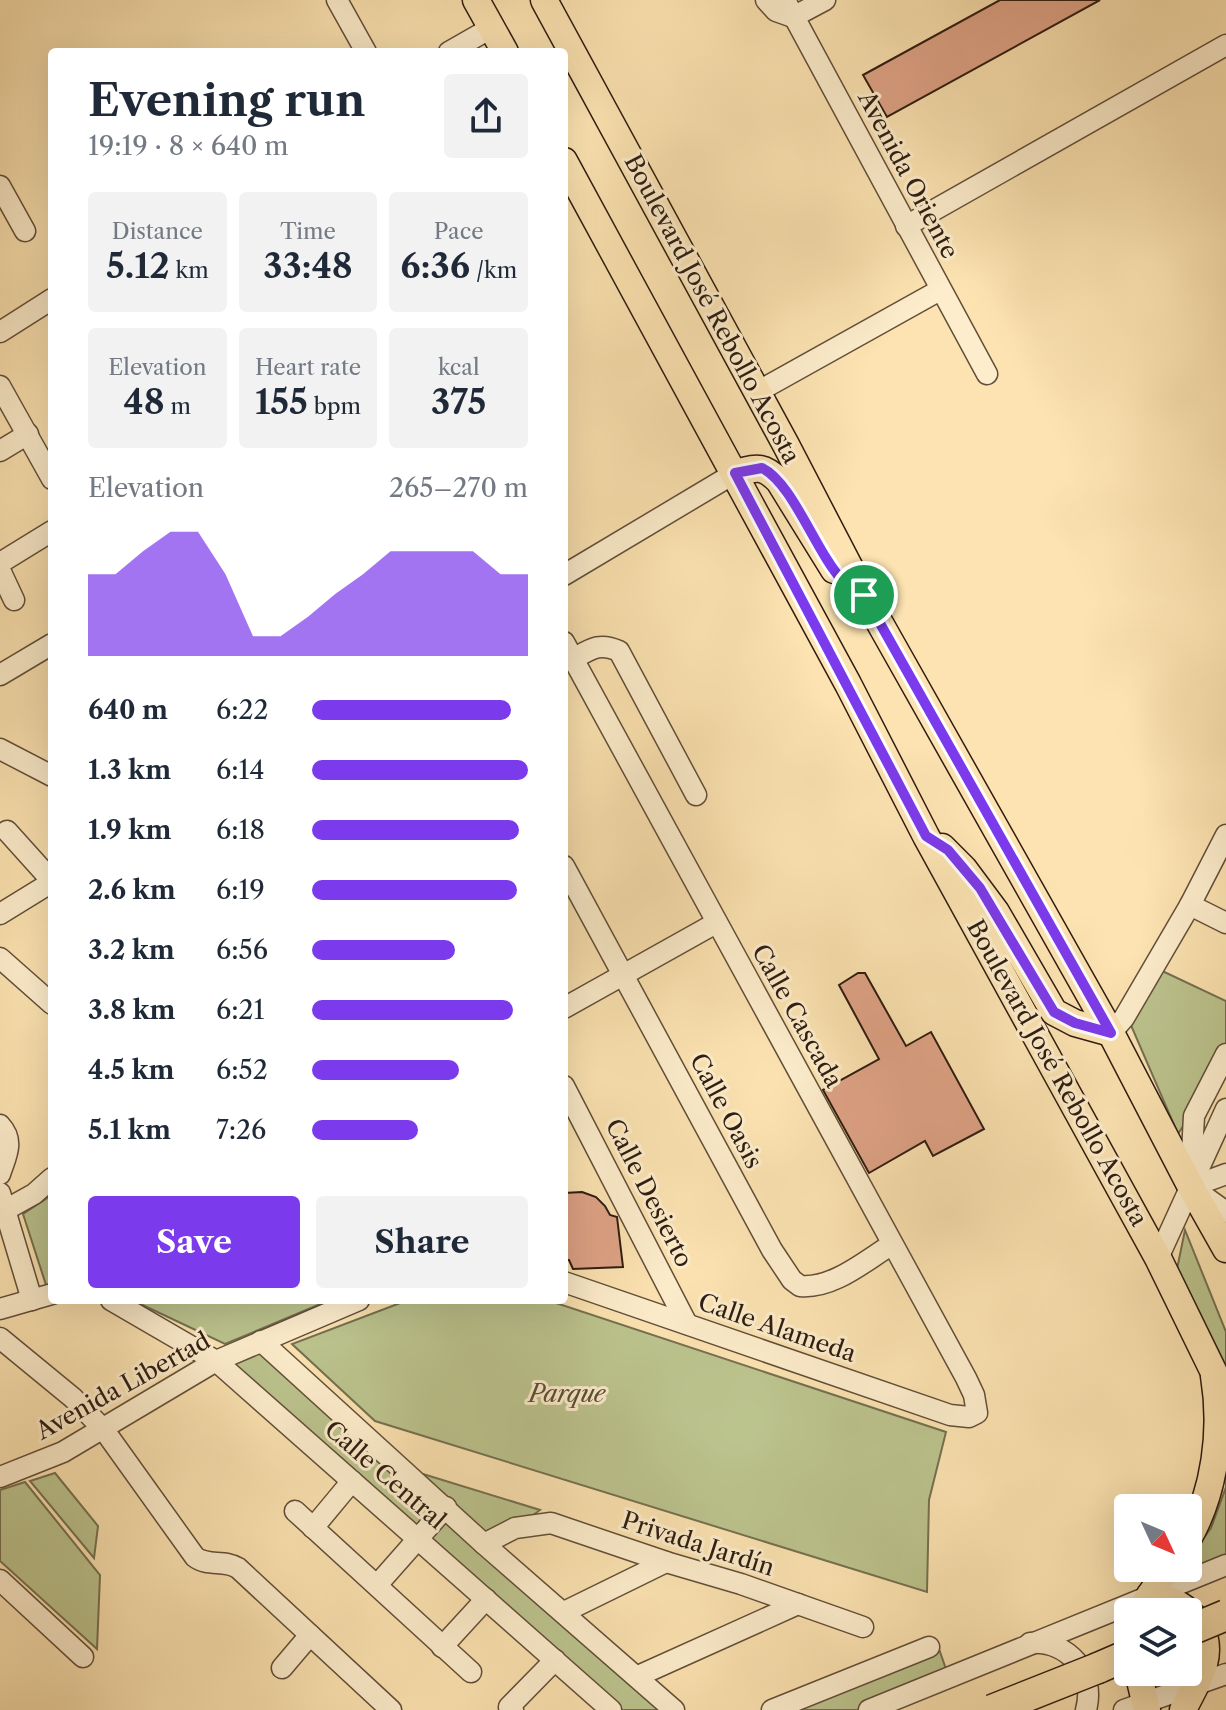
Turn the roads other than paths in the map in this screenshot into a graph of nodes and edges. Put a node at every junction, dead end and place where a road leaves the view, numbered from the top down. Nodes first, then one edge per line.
1 (337, 0) edge
2 (476, 0) edge
3 (544, 0) edge
4 (766, 0) edge
5 (825, 0) edge
6 (789, 8) edge
7 (491, 28) junction
8 (1226, 45) edge
9 (364, 48) edge
10 (456, 48) edge
11 (503, 48) edge
12 (568, 168) edge
13 (3, 198) edge
14 (906, 226) junction
15 (25, 231) dead end
16 (940, 290) junction
17 (48, 302) edge
18 (0, 332) edge
19 (987, 374) dead end
20 (0, 386) edge
21 (757, 392) junction
22 (28, 434) junction
23 (0, 451) edge
24 (48, 472) edge
25 (735, 473) junction
26 (48, 533) edge
27 (0, 563) edge
28 (0, 570) edge
29 (568, 573) edge
30 (864, 595) junction
31 (14, 600) dead end
32 (48, 646) edge
33 (569, 651) edge
34 (0, 675) edge
35 (0, 749) edge
36 (48, 757) edge
37 (33, 766) junction
38 (48, 774) edge
39 (696, 795) dead end
40 (7, 831) dead end
41 (1226, 835) edge
42 (926, 836) junction
43 (568, 873) edge
44 (48, 877) edge
45 (48, 884) edge
46 (1190, 905) junction
47 (0, 914) edge
48 (716, 923) junction
49 (1226, 923) edge
50 (0, 958) edge
51 (623, 975) junction
52 (48, 1000) edge
53 (568, 1006) edge
54 (1111, 1033) junction
55 (1226, 1054) edge
56 (568, 1094) edge
57 (1226, 1109) edge
58 (0, 1125) edge
59 (0, 1174) edge
60 (1226, 1174) edge
61 (48, 1182) edge
62 (1191, 1187) junction
63 (2, 1206) edge
64 (1226, 1212) edge
65 (891, 1245) junction
66 (1226, 1249) edge
67 (1158, 1258) junction
68 (568, 1283) edge
69 (48, 1295) edge
70 (32, 1300) junction
71 (118, 1304) edge
72 (349, 1304) edge
73 (0, 1309) edge
74 (687, 1324) junction
75 (0, 1338) edge
76 (261, 1341) junction
77 (216, 1361) junction
78 (1213, 1369) junction
79 (1226, 1397) edge
80 (975, 1416) joint
81 (104, 1430) junction
82 (0, 1477) edge
83 (352, 1481) junction
84 (446, 1507) junction
85 (1202, 1508) edge
86 (295, 1511) dead end
87 (313, 1528) junction
88 (419, 1539) junction
89 (484, 1544) junction
90 (666, 1562) junction
91 (1226, 1565) edge
92 (0, 1580) edge
93 (378, 1584) junction
94 (1157, 1598) edge
95 (486, 1599) junction
96 (798, 1604) junction
97 (564, 1612) junction
98 (1114, 1614) edge
99 (1226, 1615) edge
100 (1202, 1625) edge
101 (863, 1627) dead end
102 (1202, 1628) edge
103 (1226, 1632) edge
104 (310, 1635) junction
105 (1202, 1641) edge
106 (1028, 1644) junction
107 (442, 1647) junction
108 (929, 1647) dead end
109 (83, 1657) dead end
110 (555, 1660) junction
111 (1114, 1661) edge
112 (1202, 1666) edge
113 (282, 1668) dead end
114 (471, 1672) dead end
115 (1226, 1674) edge
116 (638, 1676) junction
117 (1114, 1677) edge
118 (1202, 1680) edge
119 (1138, 1686) edge
120 (1187, 1686) edge
121 (1194, 1686) edge
122 (1139, 1707) edge
123 (511, 1708) edge
124 (391, 1710) edge
125 (611, 1710) edge
126 (674, 1710) edge
127 (772, 1710) edge
128 (869, 1710) edge
129 (992, 1710) edge
130 (1035, 1710) edge
131 (1086, 1710) edge
132 (1183, 1710) edge

1 - 9 street
2 - 7 main road
3 - 21 main road, Boulevard José Rebollo Acosta
4 - 6 street
5 - 6 street
6 - 14 street, Avenida Oriente
7 - 10 street
7 - 11 main road
8 - 14 street
12 - 25 main road, Boulevard José Rebollo Acosta
13 - 15 street
14 - 16 street, Avenida Oriente
16 - 19 street, Avenida Oriente
16 - 21 street
17 - 18 street
20 - 22 street
21 - 30 main road, Boulevard José Rebollo Acosta
22 - 23 street
22 - 24 street
25 - 29 street
25 - 30 main road
25 - 42 main road, Boulevard José Rebollo Acosta
26 - 27 street
28 - 31 street
30 - 54 main road, Boulevard José Rebollo Acosta
32 - 34 street
33 - 39 street
33 - 48 street, Calle Cascada
35 - 37 street
36 - 37 street
37 - 38 street
40 - 44 street
41 - 46 street
42 - 54 main road
42 - 67 main road, Boulevard José Rebollo Acosta
43 - 51 street, Calle Oasis
45 - 47 street
46 - 49 street
46 - 54 street
48 - 51 street
48 - 65 street, Calle Cascada
50 - 52 street
51 - 53 street
51 - 65 street, Calle Oasis
54 - 62 main road, Boulevard José Rebollo Acosta
55 - 62 street
56 - 74 street, Calle Desierto
57 - 62 street
58 - 59 street
60 - 62 street
61 - 63 street
62 - 64 street
62 - 66 main road, Boulevard José Rebollo Acosta
62 - 67 street
63 - 70 street
65 - 80 street, Calle Cascada
67 - 78 main road, Boulevard José Rebollo Acosta
68 - 74 street, Calle Alameda
69 - 70 street
70 - 73 street
71 - 77 street, Calle Central
72 - 76 street, Avenida Libertad
74 - 80 street, Calle Alameda
75 - 81 street
76 - 77 street, Avenida Libertad
76 - 84 street, Calle Central
77 - 81 street, Avenida Libertad
77 - 83 street, Calle Central
78 - 79 main road, Boulevard José Rebollo Acosta
78 - 85 main road
81 - 82 street, Avenida Libertad
81 - 104 street
83 - 87 street
83 - 88 street, Calle Central
84 - 88 street
84 - 89 street, Calle Central
86 - 87 street
87 - 93 street
88 - 93 street
88 - 95 street, Calle Central
89 - 90 street, Privada Jardín
89 - 97 street, Calle Central
90 - 96 street, Privada Jardín
90 - 97 street
91 - 94 street
92 - 109 street
93 - 107 street
95 - 107 street
95 - 110 street, Calle Central
96 - 101 street, Privada Jardín
96 - 116 street
97 - 116 street, Calle Central
98 - 106 street
99 - 100 highway, bridge
102 - 112 main road
103 - 105 highway
104 - 113 street
104 - 124 street
106 - 128 street
106 - 131 street
107 - 114 street
108 - 127 street
110 - 123 street
110 - 125 street, Calle Central
111 - 129 highway, bridge
115 - 118 street
116 - 126 street, Calle Central
117 - 130 highway
119 - 122 main road
120 - 122 street
121 - 132 main road

